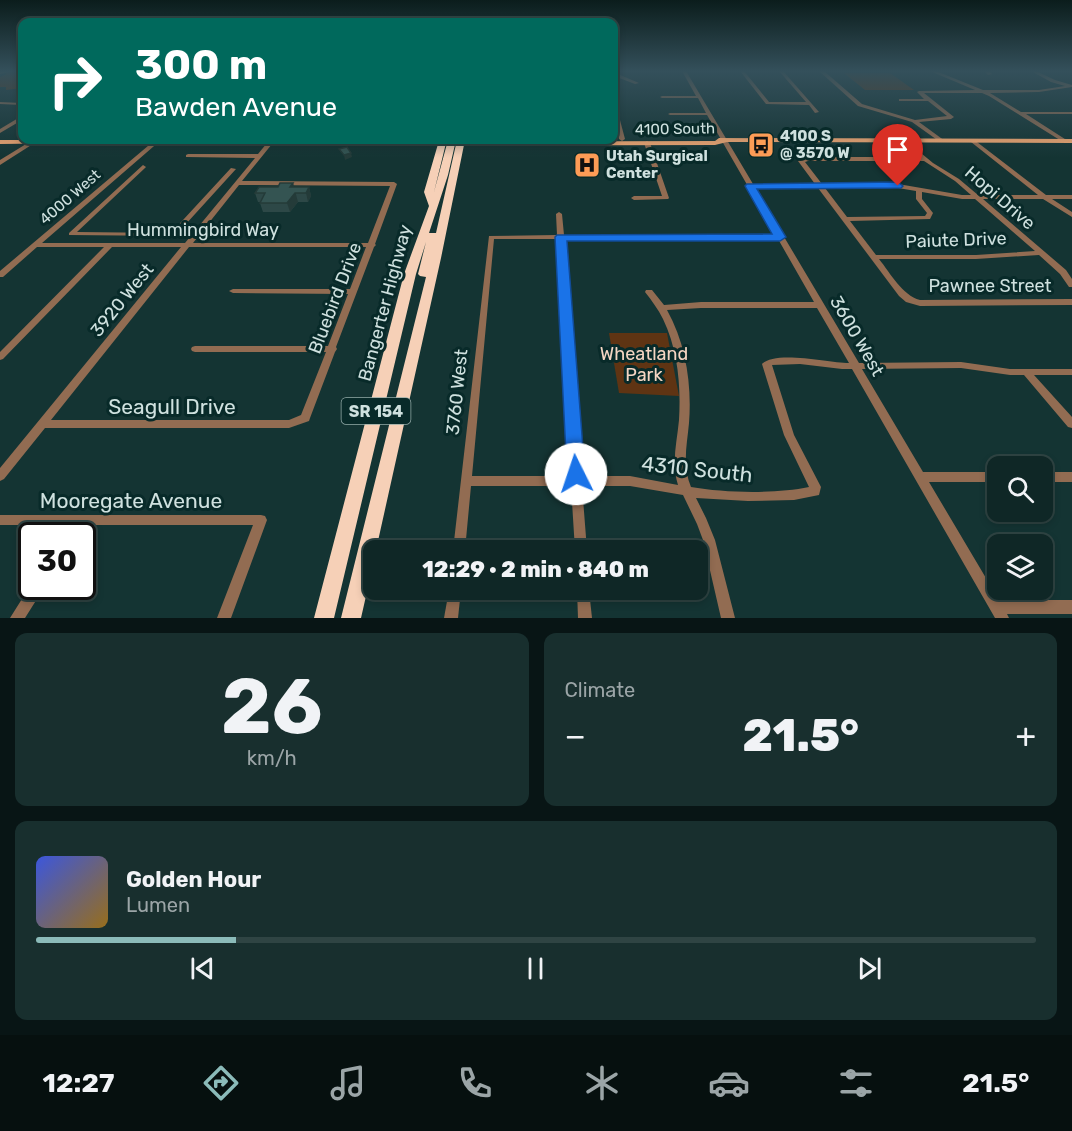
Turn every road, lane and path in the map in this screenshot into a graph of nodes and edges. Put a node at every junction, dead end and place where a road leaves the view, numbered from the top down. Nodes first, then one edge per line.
1 (700, 100) edge
2 (767, 100) edge
3 (806, 100) edge
4 (854, 100) edge
5 (928, 100) edge
6 (998, 100) edge
7 (0, 103) edge
8 (18, 104) edge
9 (810, 104) junction
10 (817, 112) dead end
11 (1021, 113) junction
12 (1072, 113) edge
13 (670, 114) dead end
14 (708, 114) junction
15 (18, 120) edge
16 (618, 122) edge
17 (914, 122) junction
18 (0, 124) edge
19 (12, 124) junction
20 (0, 130) edge
21 (618, 139) edge
22 (622, 139) junction
23 (660, 139) junction
24 (618, 141) edge
25 (724, 141) junction
26 (904, 141) junction
27 (942, 141) junction
28 (973, 141) junction
29 (1069, 141) edge
30 (0, 142) edge
31 (18, 142) edge
32 (618, 143) edge
33 (647, 143) junction
34 (30, 144) edge
35 (153, 144) edge
36 (164, 144) edge
37 (218, 144) joint
38 (269, 144) joint
39 (439, 144) edge
40 (459, 144) edge
41 (459, 144) edge
42 (487, 144) edge
43 (563, 144) edge
44 (188, 156) dead end
45 (259, 156) junction
46 (925, 159) junction
47 (0, 163) edge
48 (143, 167) dead end
49 (233, 169) dead end
50 (236, 184) junction
51 (219, 185) junction
52 (750, 186) junction
53 (819, 186) junction
54 (102, 187) junction
55 (121, 187) junction
56 (919, 189) junction
57 (1043, 196) junction
58 (1072, 197) edge
59 (634, 198) dead end
60 (977, 198) junction
61 (433, 206) junction
62 (559, 214) dead end
63 (1072, 215) edge
64 (844, 219) junction
65 (71, 234) joint
66 (561, 237) junction
67 (780, 237) junction
68 (35, 245) junction
69 (187, 245) junction
70 (110, 246) junction
71 (372, 246) junction
72 (1040, 253) junction
73 (873, 257) junction
74 (0, 275) edge
75 (1072, 285) edge
76 (233, 291) dead end
77 (354, 292) junction
78 (649, 292) dead end
79 (427, 293) junction
80 (1072, 302) edge
81 (819, 304) junction
82 (663, 308) junction
83 (195, 349) dead end
84 (333, 349) junction
85 (0, 357) edge
86 (855, 365) junction
87 (1026, 372) junction
88 (1072, 372) edge
89 (302, 421) joint
90 (42, 424) junction
91 (1072, 424) edge
92 (0, 476) edge
93 (920, 477) junction
94 (987, 477) edge
95 (1053, 477) edge
96 (1072, 477) edge
97 (466, 481) junction
98 (576, 482) junction
99 (687, 491) junction
100 (0, 520) edge
101 (81, 520) joint
102 (460, 540) edge
103 (580, 540) edge
104 (28, 600) edge
105 (454, 600) edge
106 (584, 600) edge
107 (1072, 607) edge
108 (999, 613) edge
109 (17, 618) edge
110 (224, 618) edge
111 (324, 618) edge
112 (351, 618) edge
113 (451, 618) edge
114 (585, 618) edge
115 (728, 618) edge

1 - 14 street, 3600 West
2 - 9 street
3 - 9 street
4 - 17 street
5 - 17 street
6 - 11 street
7 - 8 street
9 - 10 street
11 - 12 street
11 - 29 street
13 - 14 street
14 - 25 street, 3600 West
15 - 19 street
16 - 22 street
17 - 27 street
18 - 19 street
19 - 20 street
21 - 22 main road, 4100 South
22 - 23 main road, 4100 South
23 - 24 main road
23 - 25 main road, 4100 South
25 - 26 main road
25 - 33 main road, 4100 South
25 - 52 street, 3600 West
26 - 27 main road
26 - 46 street, Hopi Drive
27 - 28 main road
28 - 29 main road
28 - 57 street
30 - 31 main road, 4100 South
32 - 33 main road, 4100 South
33 - 59 street
34 - 47 street
35 - 54 street, 4000 West
36 - 37 main road, 4100 South
37 - 38 main road, 4100 South
38 - 45 street, 3920 West
39 - 61 highway
40 - 61 highway, Bangerter Highway / SR 154
41 - 79 highway, Bangerter Highway / SR 154
42 - 43 main road
44 - 45 street
45 - 50 street, 3920 West
46 - 53 street
46 - 60 street, Hopi Drive
48 - 55 street
49 - 51 street
50 - 51 street
50 - 69 street, 3920 West
50 - 71 street, Bluebird Drive
51 - 65 street
52 - 53 street
52 - 67 street, 3600 West
53 - 56 street
53 - 64 street
54 - 55 street
54 - 68 street, 4000 West
55 - 65 street
56 - 60 street
56 - 64 street
57 - 58 street
57 - 60 street
57 - 63 street
60 - 72 street, Hopi Drive
61 - 79 highway
61 - 111 highway, Bangerter Highway / SR 154
62 - 66 street
64 - 73 street
66 - 67 street
66 - 97 street, 3760 West
66 - 98 street
67 - 81 street, 3600 West
68 - 70 street, Hummingbird Way
68 - 74 street, 4000 West
69 - 70 street, Hummingbird Way
69 - 71 street, Hummingbird Way
69 - 90 street, 3920 West
70 - 85 street
71 - 77 street, Bluebird Drive
72 - 73 street, Paiute Drive
72 - 75 street, Hopi Drive
73 - 80 street, Pawnee Street
76 - 77 street
77 - 84 street, Bluebird Drive
78 - 82 street
79 - 112 highway, Bangerter Highway / SR 154
81 - 82 street
81 - 86 street, 3600 West
82 - 99 street
83 - 84 street
84 - 89 street, Bluebird Drive
86 - 87 street
86 - 93 street, 3600 West
86 - 99 street, 4310 South
87 - 88 street
87 - 91 street
89 - 90 street, Seagull Drive
90 - 92 street, 3920 West
93 - 94 street
93 - 108 street, 3600 West
95 - 96 street
97 - 98 street, 4310 South
97 - 102 street, 3760 West
98 - 99 street, 4310 South
98 - 103 street
99 - 115 street
100 - 101 street, Mooregate Avenue
101 - 110 street, Mooregate Avenue
104 - 109 street
105 - 113 street
106 - 114 street
107 - 108 street

